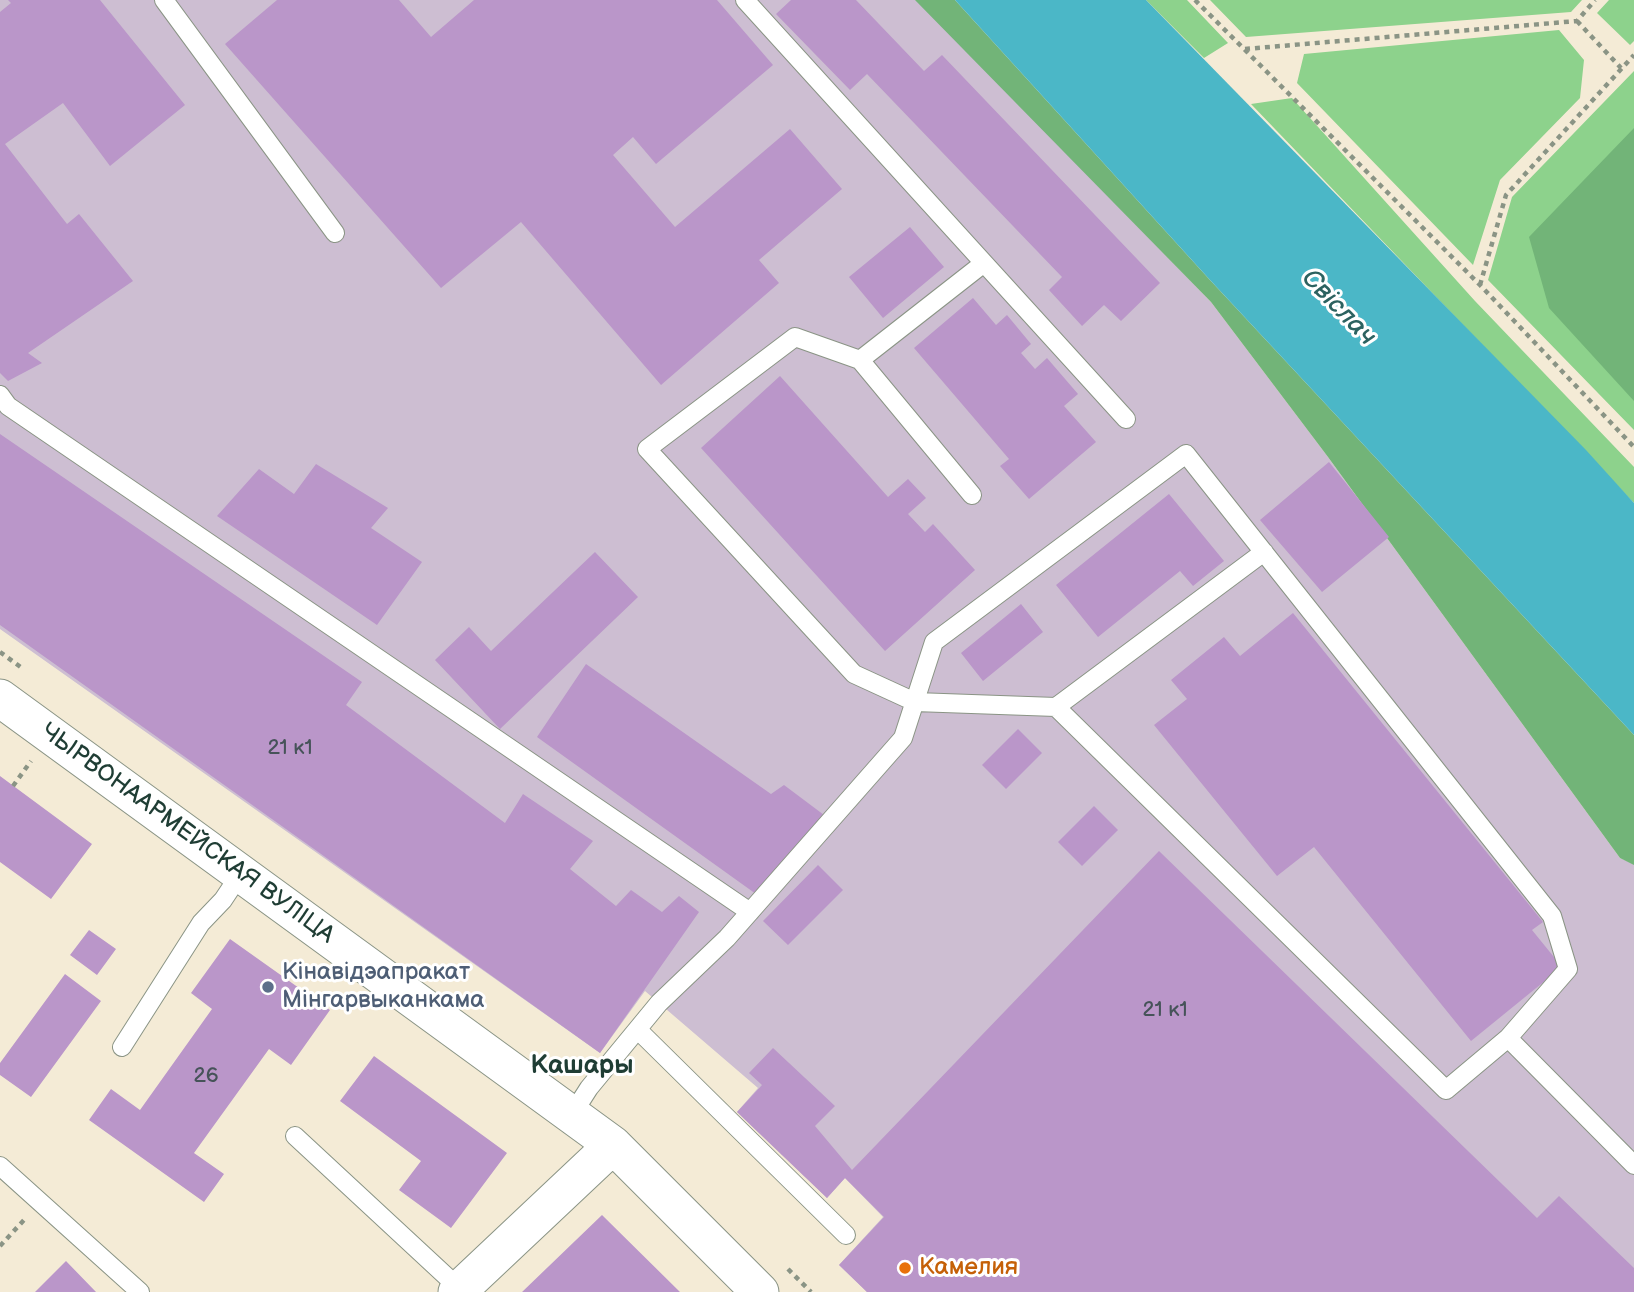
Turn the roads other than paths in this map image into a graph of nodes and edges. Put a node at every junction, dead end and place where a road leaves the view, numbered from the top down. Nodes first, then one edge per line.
1 (164, 0) edge
2 (746, 0) edge
3 (335, 233) dead end
4 (984, 263) junction
5 (860, 360) junction
6 (0, 395) edge
7 (1126, 419) dead end
8 (972, 495) dead end
9 (1264, 552) junction
10 (0, 698) edge
11 (915, 702) junction
12 (1056, 707) junction
13 (241, 873) junction
14 (750, 912) junction
15 (638, 1030) junction
16 (1508, 1038) junction
17 (122, 1047) dead end
18 (573, 1113) junction
19 (295, 1136) dead end
20 (613, 1144) junction
21 (1634, 1165) edge
22 (0, 1166) edge
23 (846, 1235) dead end
24 (459, 1291) edge
25 (140, 1292) edge
26 (760, 1292) edge

1 - 3 lane
2 - 4 lane
4 - 5 lane
4 - 7 lane
5 - 8 lane
5 - 11 lane
6 - 14 lane
9 - 11 lane
9 - 12 lane
9 - 16 lane
10 - 13 street, ЧЫРВОНААРМЕЙСКАЯ ВУЛІЦА
11 - 12 lane
11 - 14 lane
12 - 16 lane
13 - 17 lane
13 - 18 street, ЧЫРВОНААРМЕЙСКАЯ ВУЛІЦА
14 - 15 lane
15 - 18 lane
15 - 23 lane
16 - 21 lane
18 - 20 street, ЧЫРВОНААРМЕЙСКАЯ ВУЛІЦА
19 - 24 lane
20 - 24 street
20 - 26 street, ЧЫРВОНААРМЕЙСКАЯ ВУЛІЦА
22 - 25 lane

